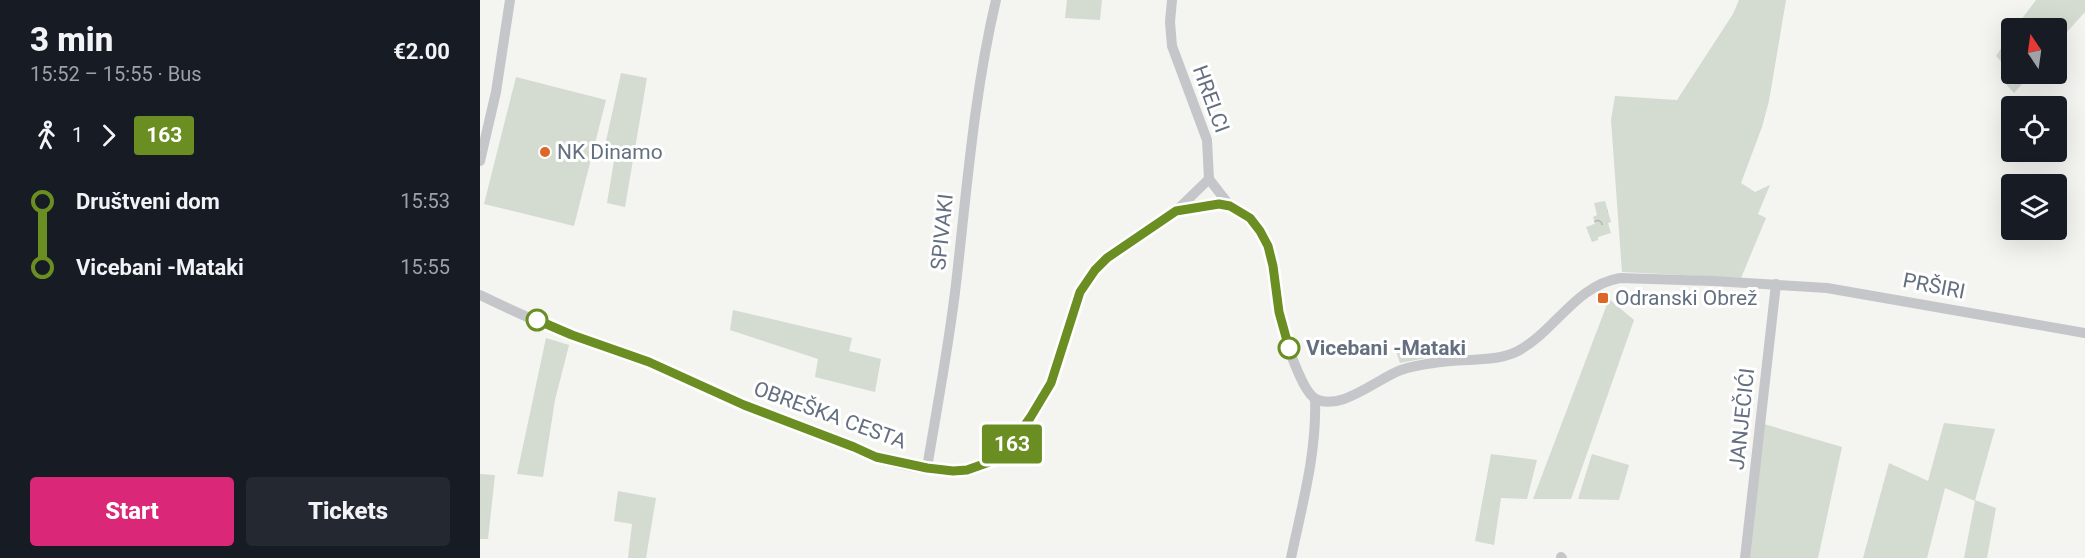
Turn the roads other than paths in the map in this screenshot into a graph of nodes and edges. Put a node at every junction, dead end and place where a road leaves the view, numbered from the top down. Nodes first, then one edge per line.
1 (510, 0) edge
2 (996, 0) edge
3 (1172, 0) edge
4 (480, 160) edge
5 (1209, 179) junction
6 (1230, 206) junction
7 (1176, 211) junction
8 (1776, 284) junction
9 (480, 295) edge
10 (2085, 333) edge
11 (1315, 399) junction
12 (927, 468) junction
13 (1291, 558) edge
14 (1745, 558) edge

1 - 4 street
2 - 12 street, SPIVAKI
3 - 5 street, HRELCI
5 - 6 street
5 - 7 street
6 - 7 street, OBREŠKA CESTA
6 - 11 street
7 - 12 street, OBREŠKA CESTA
8 - 10 street, PRŠIRI
8 - 11 street
8 - 14 street, JANJEČIĆI
9 - 12 street, OBREŠKA CESTA
11 - 13 street

